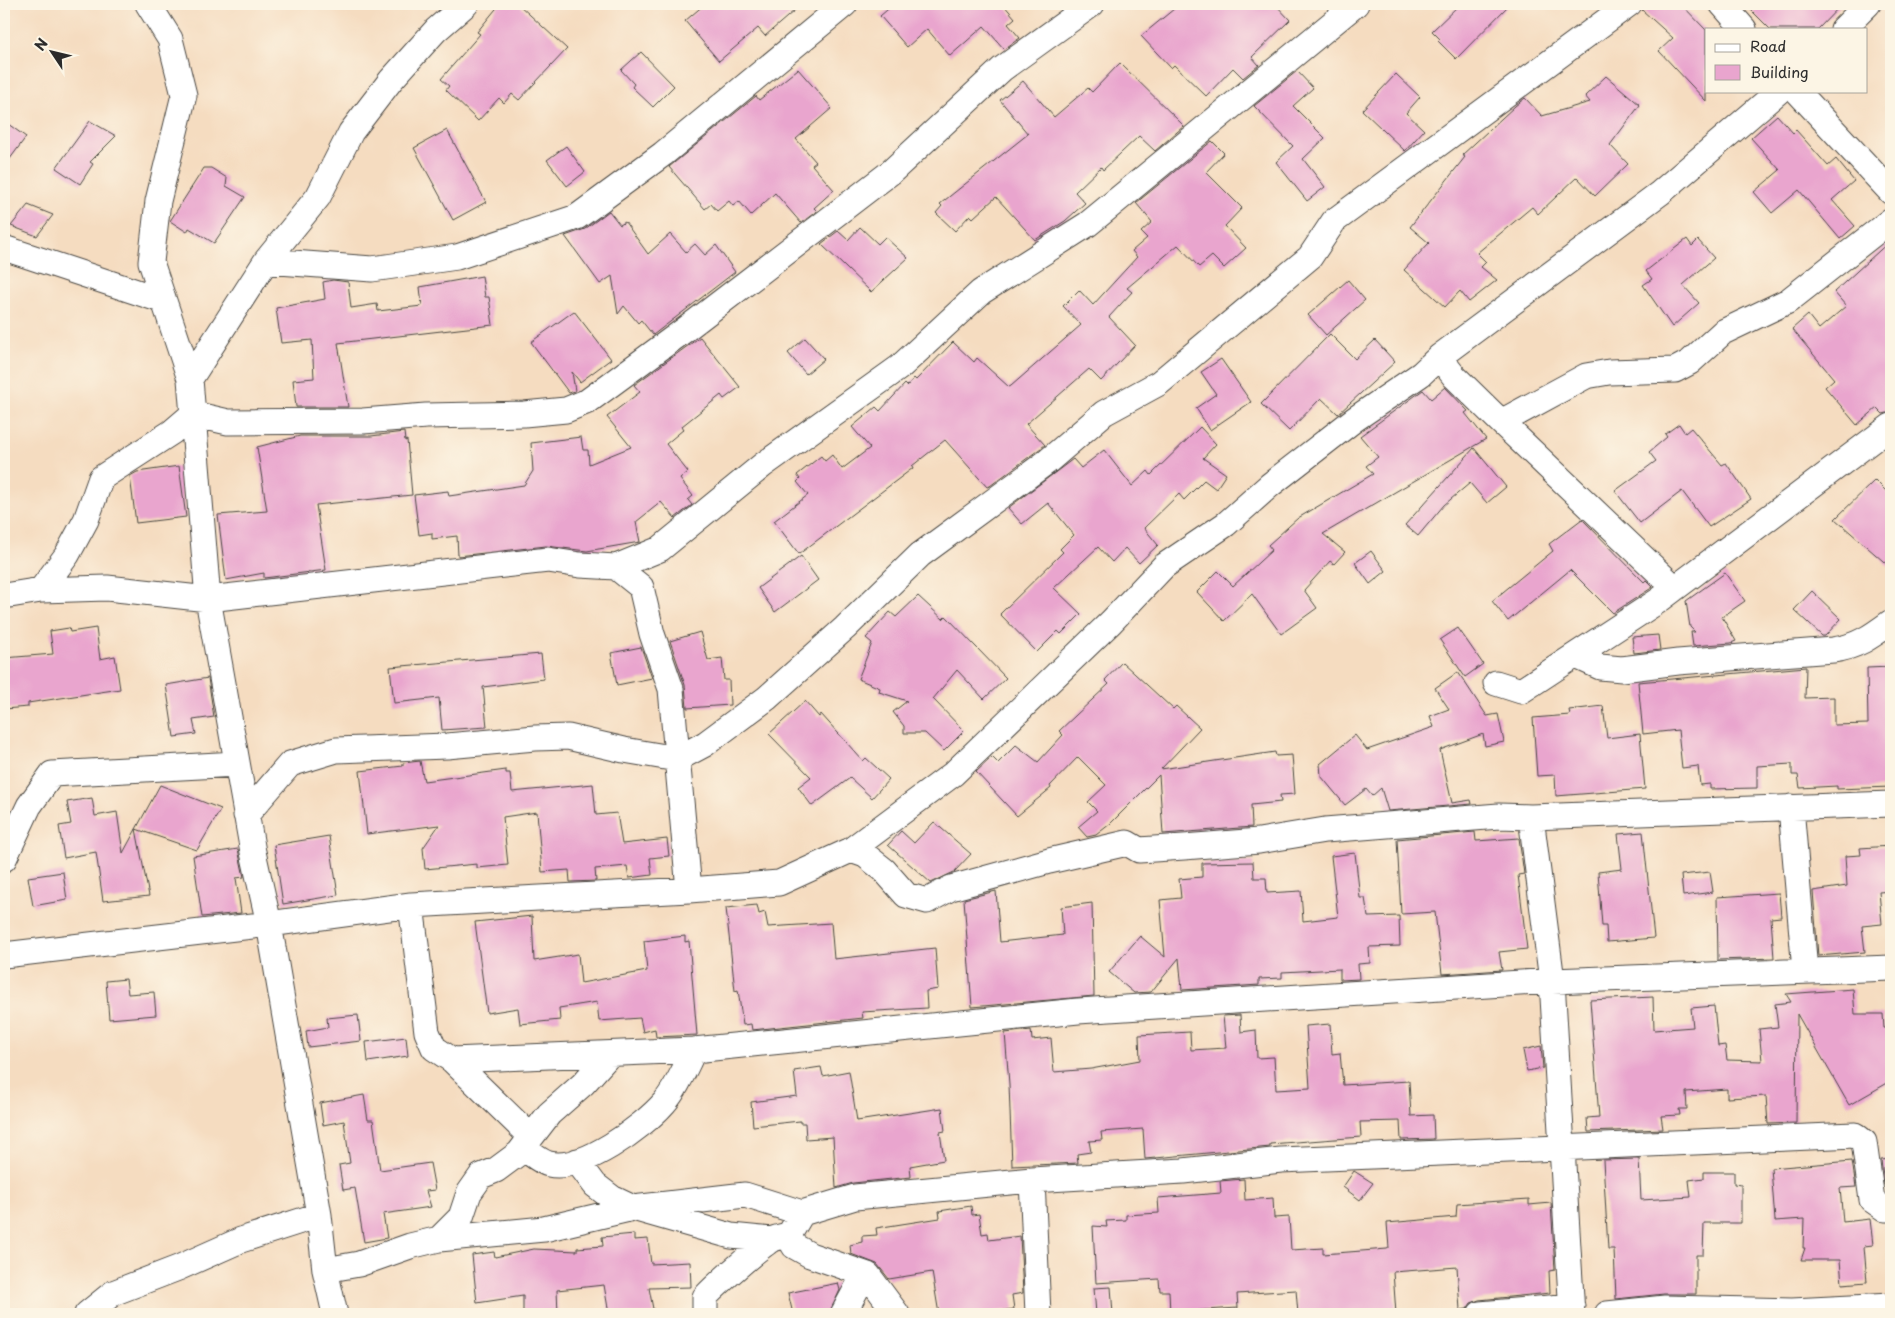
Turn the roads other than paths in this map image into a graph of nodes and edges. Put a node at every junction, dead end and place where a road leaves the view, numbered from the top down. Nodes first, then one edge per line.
1 (148, 4) edge
2 (466, 4) edge
3 (845, 4) edge
4 (1092, 4) edge
5 (1356, 4) edge
6 (1629, 4) edge
7 (1722, 4) edge
8 (1868, 4) edge
9 (1743, 28) edge
10 (1844, 28) edge
11 (1778, 92) edge
12 (1798, 92) edge
13 (1891, 192) edge
14 (1891, 220) edge
15 (4, 248) edge
16 (266, 261) junction
17 (164, 301) junction
18 (1439, 357) junction
19 (190, 380) junction
20 (193, 414) junction
21 (1501, 422) junction
22 (1891, 426) edge
23 (616, 567) junction
24 (1675, 588) junction
25 (41, 590) junction
26 (4, 596) edge
27 (208, 599) junction
28 (1891, 622) edge
29 (1576, 656) junction
30 (1496, 683) dead end
31 (677, 758) junction
32 (237, 764) junction
33 (1891, 804) edge
34 (1791, 807) junction
35 (246, 815) junction
36 (1531, 817) junction
37 (851, 850) junction
38 (4, 859) edge
39 (689, 890) junction
40 (410, 905) junction
41 (269, 924) junction
42 (4, 955) edge
43 (1891, 968) edge
44 (1805, 971) junction
45 (1552, 981) junction
46 (694, 1050) junction
47 (610, 1054) junction
48 (452, 1060) junction
49 (527, 1142) junction
50 (1561, 1148) junction
51 (578, 1161) junction
52 (1032, 1180) junction
53 (633, 1208) junction
54 (1891, 1209) edge
55 (802, 1212) junction
56 (319, 1216) junction
57 (780, 1237) junction
58 (439, 1239) junction
59 (325, 1270) junction
60 (868, 1275) junction
61 (1891, 1306) edge
62 (1572, 1310) edge
63 (87, 1314) edge
64 (335, 1314) edge
65 (705, 1314) edge
66 (843, 1314) edge
67 (897, 1314) edge
68 (1038, 1314) edge
69 (1480, 1314) edge
70 (1607, 1314) edge

1 - 17 street
2 - 16 street
3 - 16 street
4 - 20 street
5 - 23 street
6 - 31 street
7 - 9 street
8 - 10 street
11 - 18 street
12 - 13 street
14 - 21 street
15 - 17 street
16 - 19 street
17 - 19 street
18 - 21 street
18 - 37 street
19 - 20 street
20 - 25 street
20 - 27 street
21 - 24 street
22 - 24 street
23 - 27 street
23 - 31 street
24 - 29 street
25 - 26 street
25 - 27 street
27 - 32 street
28 - 29 street
29 - 30 street
31 - 35 street
31 - 39 street
32 - 35 street
32 - 38 street
33 - 34 street
34 - 36 street
34 - 44 street
35 - 41 street
36 - 37 street
36 - 45 street
37 - 39 street
39 - 40 street
40 - 41 street
40 - 48 street
41 - 42 street
41 - 56 street
43 - 44 street
44 - 45 street
45 - 46 street
45 - 50 street
46 - 47 street
46 - 51 street
47 - 48 street
47 - 49 street
48 - 49 street
49 - 51 street
49 - 58 street
50 - 52 street
50 - 54 street
50 - 62 street
51 - 53 street
52 - 55 street
52 - 68 street
53 - 55 street
53 - 57 street
53 - 58 street
55 - 57 street
56 - 59 street
56 - 63 street
57 - 60 street
57 - 65 street
58 - 59 street
59 - 64 street
60 - 66 street
60 - 67 street
61 - 70 street
62 - 69 street

